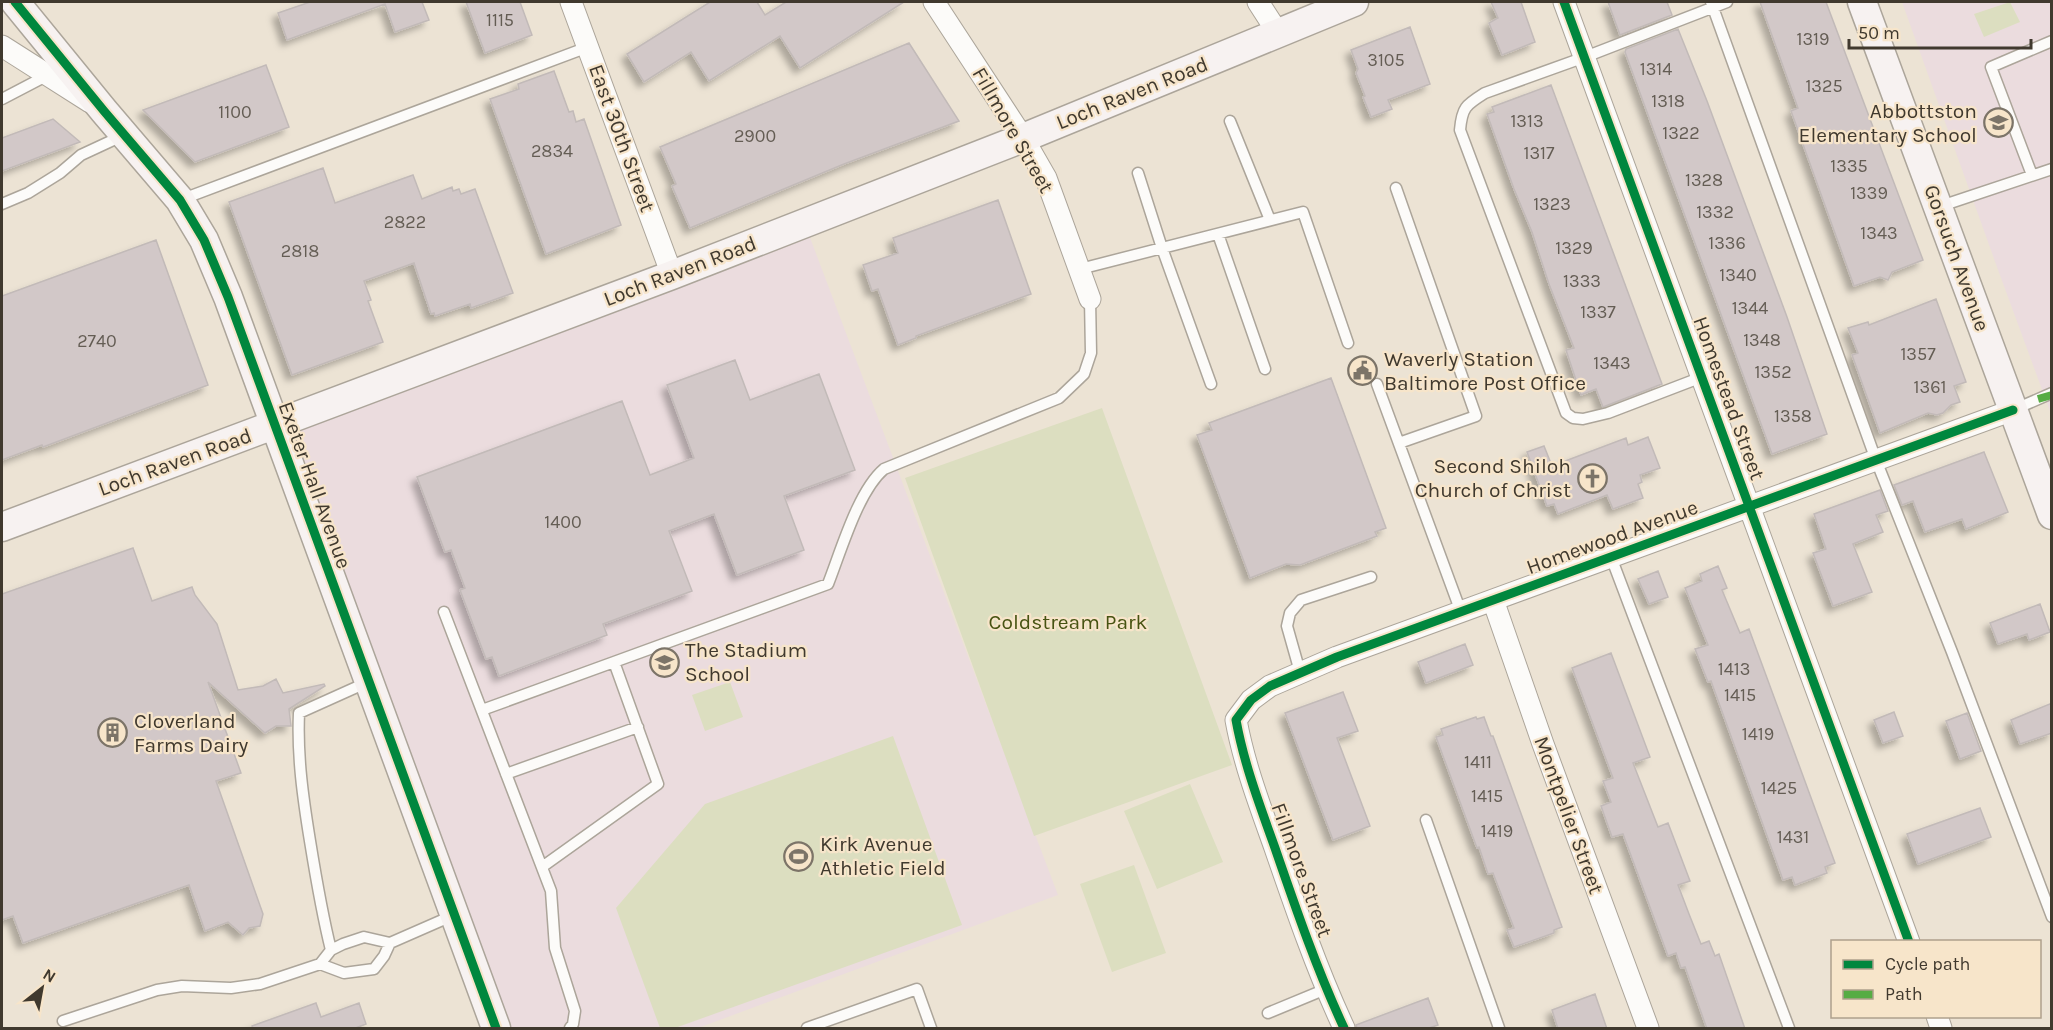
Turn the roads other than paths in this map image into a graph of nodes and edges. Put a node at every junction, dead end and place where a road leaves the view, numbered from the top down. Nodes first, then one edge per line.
1 (15, 2) edge
2 (571, 2) edge
3 (934, 2) edge
4 (1258, 2) edge
5 (1354, 2) edge
6 (1564, 2) edge
7 (1727, 2) edge
8 (1862, 2) edge
9 (1712, 4) edge
10 (1278, 33) junction
11 (2052, 41) edge
12 (2, 46) edge
13 (588, 47) junction
14 (1585, 57) junction
15 (49, 75) junction
16 (2, 99) edge
17 (104, 111) junction
18 (1230, 121) dead end
19 (124, 135) junction
20 (1023, 138) junction
21 (2052, 169) edge
22 (1138, 173) dead end
23 (2032, 175) junction
24 (1396, 188) dead end
25 (180, 200) junction
26 (2, 204) edge
27 (1938, 207) junction
28 (1270, 220) junction
29 (1218, 234) junction
30 (1162, 248) junction
31 (1080, 268) junction
32 (672, 275) junction
33 (1090, 299) joint
34 (1348, 343) dead end
35 (1265, 369) dead end
36 (1702, 377) junction
37 (1211, 384) dead end
38 (1377, 384) dead end
39 (2052, 393) edge
40 (2013, 410) junction
41 (274, 425) junction
42 (1399, 443) junction
43 (1876, 460) junction
44 (1749, 506) junction
45 (2052, 515) edge
46 (2, 527) edge
47 (1611, 556) junction
48 (1371, 577) dead end
49 (1493, 600) junction
50 (444, 612) dead end
51 (1461, 612) junction
52 (615, 662) junction
53 (1300, 672) junction
54 (368, 682) junction
55 (482, 710) junction
56 (1236, 720) joint
57 (638, 727) junction
58 (506, 774) junction
59 (1426, 820) dead end
60 (542, 867) junction
61 (454, 915) junction
62 (2052, 917) edge
63 (1908, 940) edge
64 (390, 943) junction
65 (332, 950) junction
66 (320, 964) junction
67 (1326, 989) junction
68 (1268, 1013) dead end
69 (63, 1021) dead end
70 (496, 1029) edge
71 (570, 1029) edge
72 (807, 1029) edge
73 (931, 1029) edge
74 (1344, 1029) edge
75 (1499, 1029) edge
76 (1648, 1029) edge
77 (1789, 1029) edge

1 - 17 street, Exeter Hall Avenue
2 - 13 street, East 30th Street
3 - 20 street, Fillmore Street
4 - 10 street
5 - 10 street, Loch Raven Road
6 - 14 street, Homestead Street
7 - 9 lane
8 - 27 street, Gorsuch Avenue
9 - 14 lane
9 - 43 lane
10 - 20 street, Loch Raven Road
11 - 23 lane
12 - 15 street
13 - 25 lane
13 - 32 street, East 30th Street
14 - 36 street, Homestead Street
14 - 36 lane
15 - 16 lane
15 - 17 street
17 - 19 street, Exeter Hall Avenue
18 - 28 lane
19 - 25 street, Exeter Hall Avenue
19 - 26 lane
20 - 31 street, Fillmore Street
20 - 32 street, Loch Raven Road
21 - 23 lane
22 - 30 lane
23 - 27 lane
24 - 42 lane
25 - 41 street, Exeter Hall Avenue
27 - 40 street, Gorsuch Avenue
28 - 29 lane
28 - 34 lane
29 - 30 lane
29 - 35 lane
30 - 31 lane
30 - 37 lane
31 - 33 street, Fillmore Street
32 - 41 street, Loch Raven Road
33 - 52 lane
36 - 44 street, Homestead Street
38 - 42 lane
39 - 40 lane
40 - 43 street, Homewood Avenue
40 - 45 street, Gorsuch Avenue
41 - 46 street, Loch Raven Road
41 - 54 street, Exeter Hall Avenue
42 - 51 lane
43 - 44 street, Homewood Avenue
43 - 62 lane
44 - 47 street, Homewood Avenue
44 - 63 street, Homestead Street
47 - 49 street, Homewood Avenue
47 - 77 lane
48 - 53 lane
49 - 51 street, Homewood Avenue
49 - 76 street, Montpelier Street
50 - 55 lane
51 - 53 street, Homewood Avenue
52 - 55 lane
52 - 57 lane
53 - 56 street, Homewood Avenue
54 - 61 street, Exeter Hall Avenue
54 - 65 lane
55 - 58 lane
56 - 67 street, Fillmore Street
57 - 58 lane
57 - 60 lane
58 - 60 lane
59 - 75 lane
60 - 71 lane
61 - 64 lane
61 - 70 street, Exeter Hall Avenue
64 - 65 lane
64 - 66 lane
65 - 66 lane
66 - 69 lane
67 - 68 lane
67 - 74 street, Fillmore Street
72 - 73 lane

